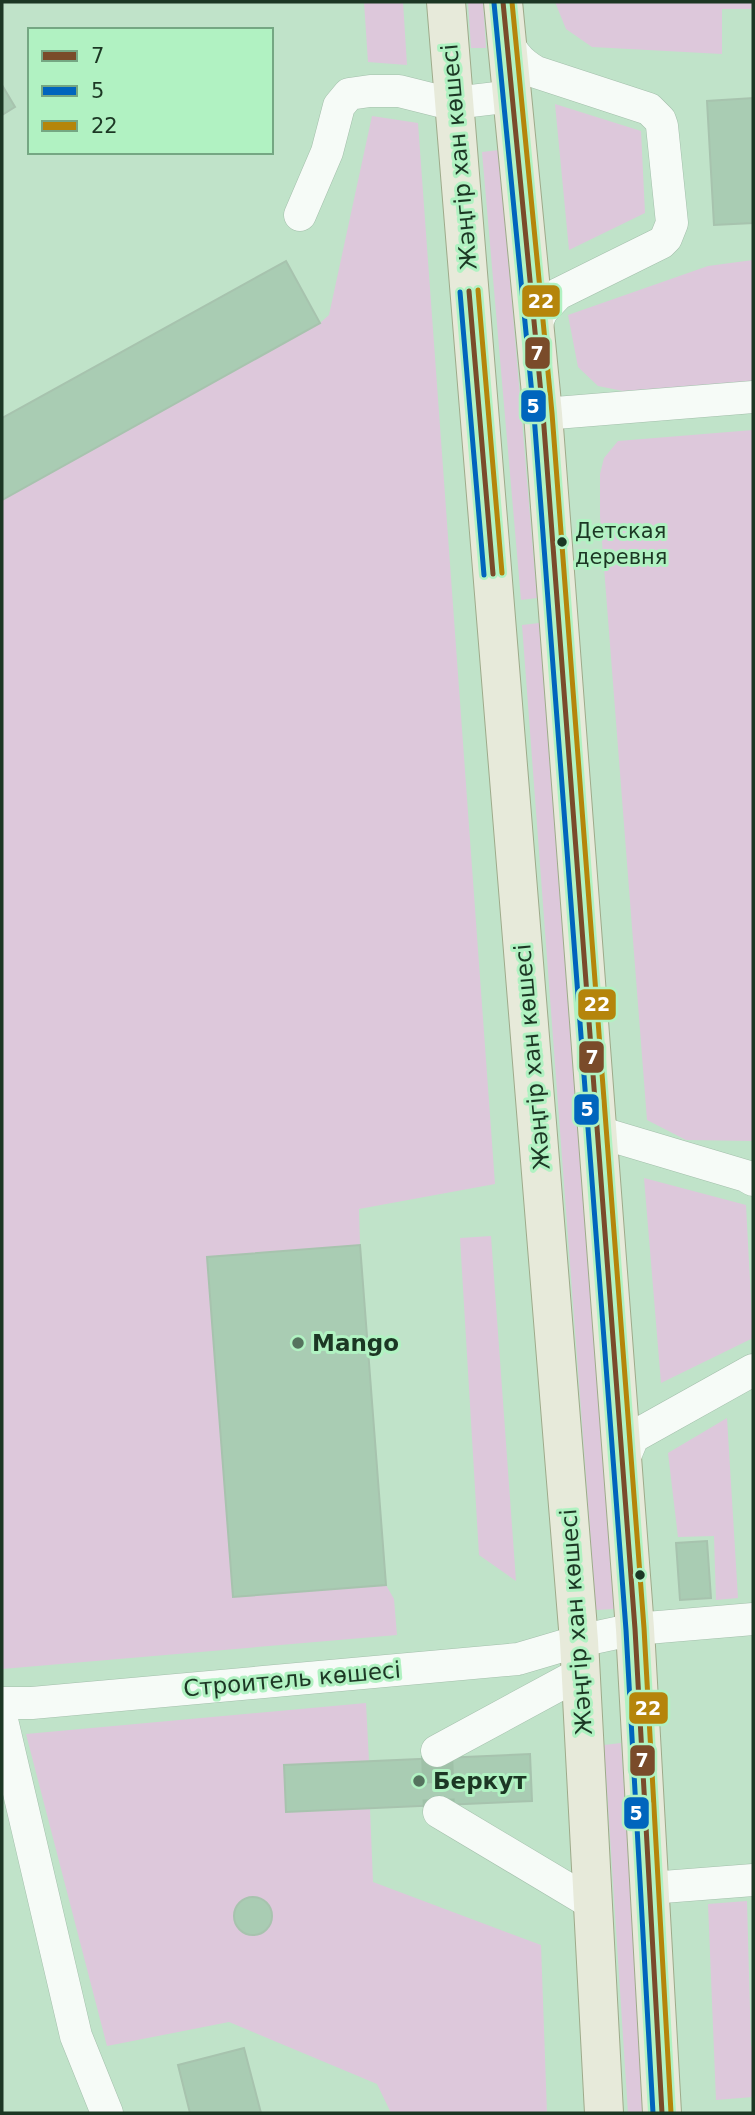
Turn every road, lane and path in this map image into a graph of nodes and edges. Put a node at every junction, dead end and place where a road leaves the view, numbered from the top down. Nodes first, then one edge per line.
1 (446, 2) edge
2 (503, 9) edge
3 (513, 96) junction
4 (454, 103) junction
5 (300, 215) dead end
6 (535, 342) junction
7 (753, 397) edge
8 (543, 414) junction
9 (595, 1117) junction
10 (753, 1180) edge
11 (753, 1370) edge
12 (622, 1461) junction
13 (753, 1619) edge
14 (635, 1629) junction
15 (580, 1657) junction
16 (2, 1703) edge
17 (2, 1720) edge
18 (437, 1751) dead end
19 (439, 1812) dead end
20 (753, 1880) edge
21 (650, 1888) junction
22 (593, 1904) junction
23 (107, 2113) edge
24 (604, 2113) edge
25 (662, 2113) edge

1 - 4 main road, Жәңгір хан көшесі
2 - 3 main road
2 - 6 street
3 - 4 street
3 - 6 main road
4 - 5 street
4 - 15 main road, Жәңгір хан көшесі
6 - 8 main road
7 - 8 street
8 - 9 main road
9 - 10 street
9 - 12 main road
11 - 12 street
12 - 14 main road
13 - 14 street
14 - 15 street
14 - 21 main road
15 - 16 street, Строитель көшесі
15 - 18 street
15 - 22 main road, Жәңгір хан көшесі
17 - 23 street
19 - 22 street
20 - 21 street
21 - 25 main road
22 - 24 main road, Жәңгір хан көшесі

